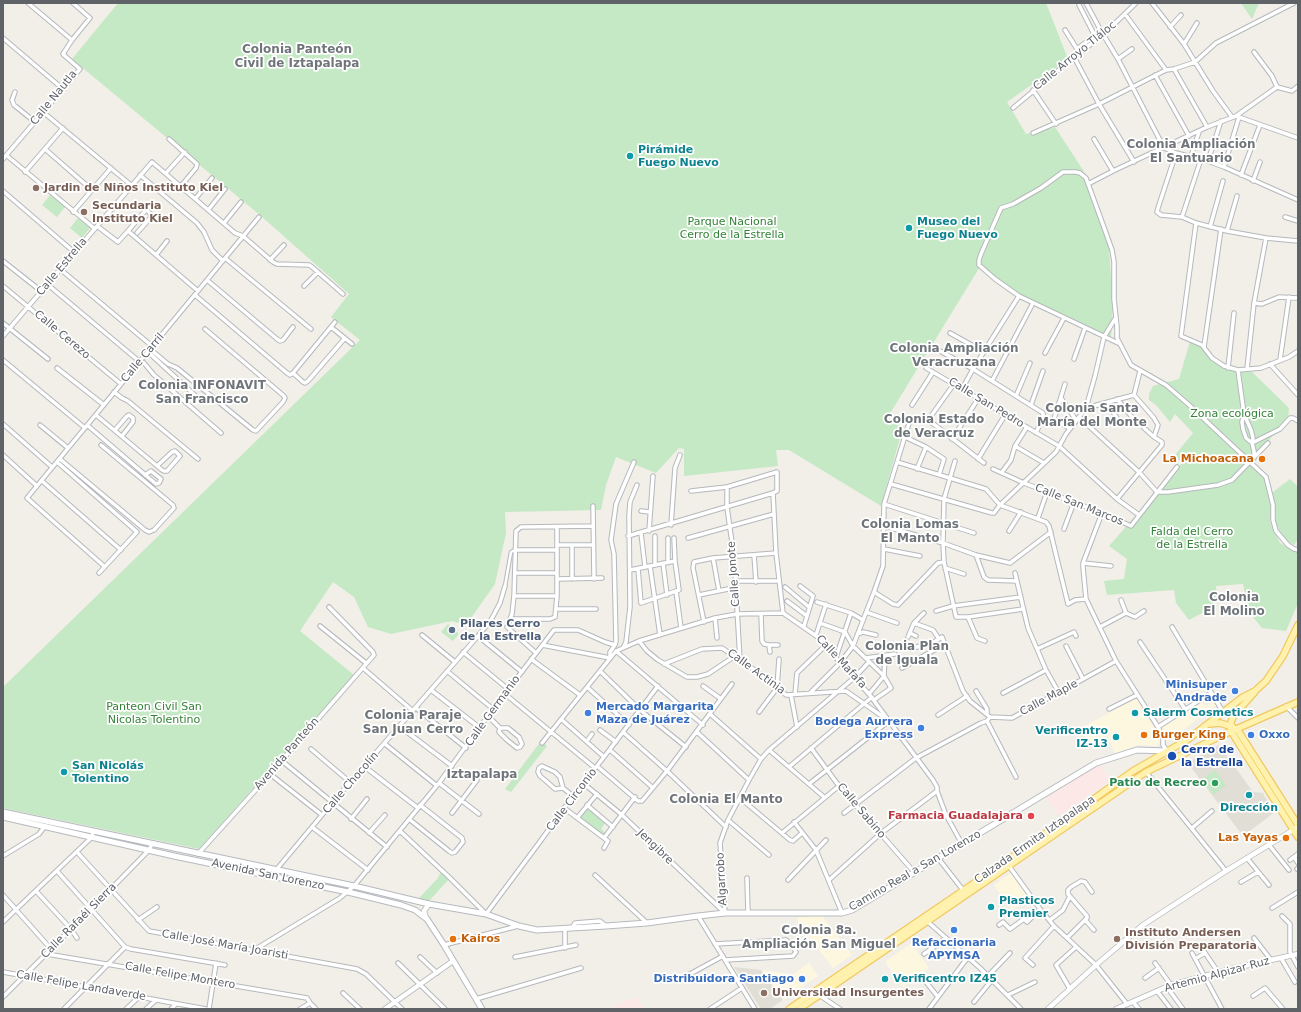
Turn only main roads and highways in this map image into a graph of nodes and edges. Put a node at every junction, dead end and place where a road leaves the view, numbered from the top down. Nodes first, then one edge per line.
1 (1298, 625) edge
2 (1255, 692) junction
3 (1298, 702) edge
4 (1205, 726) junction
5 (1231, 729) junction
6 (1237, 729) junction
7 (1167, 751) junction
8 (1250, 756) junction
9 (3, 812) edge
10 (3, 817) edge
11 (1297, 827) edge
12 (1298, 837) edge
13 (429, 904) joint
14 (482, 1009) edge
15 (789, 1009) edge
16 (799, 1009) edge

1 - 2 main road, Calzada Ermita Iztapalapa
2 - 4 main road, Calzada Ermita Iztapalapa
2 - 5 main road
3 - 6 main road
4 - 5 main road
4 - 7 main road, Calzada Ermita Iztapalapa
5 - 6 main road
5 - 8 main road
5 - 16 main road, Calzada Ermita Iztapalapa
6 - 8 main road
7 - 13 main road, Camino Real a San Lorenzo
7 - 15 main road, Calzada Ermita Iztapalapa
8 - 11 main road
9 - 13 main road, Avenida San Lorenzo
10 - 14 main road, Avenida San Lorenzo
11 - 12 main road

